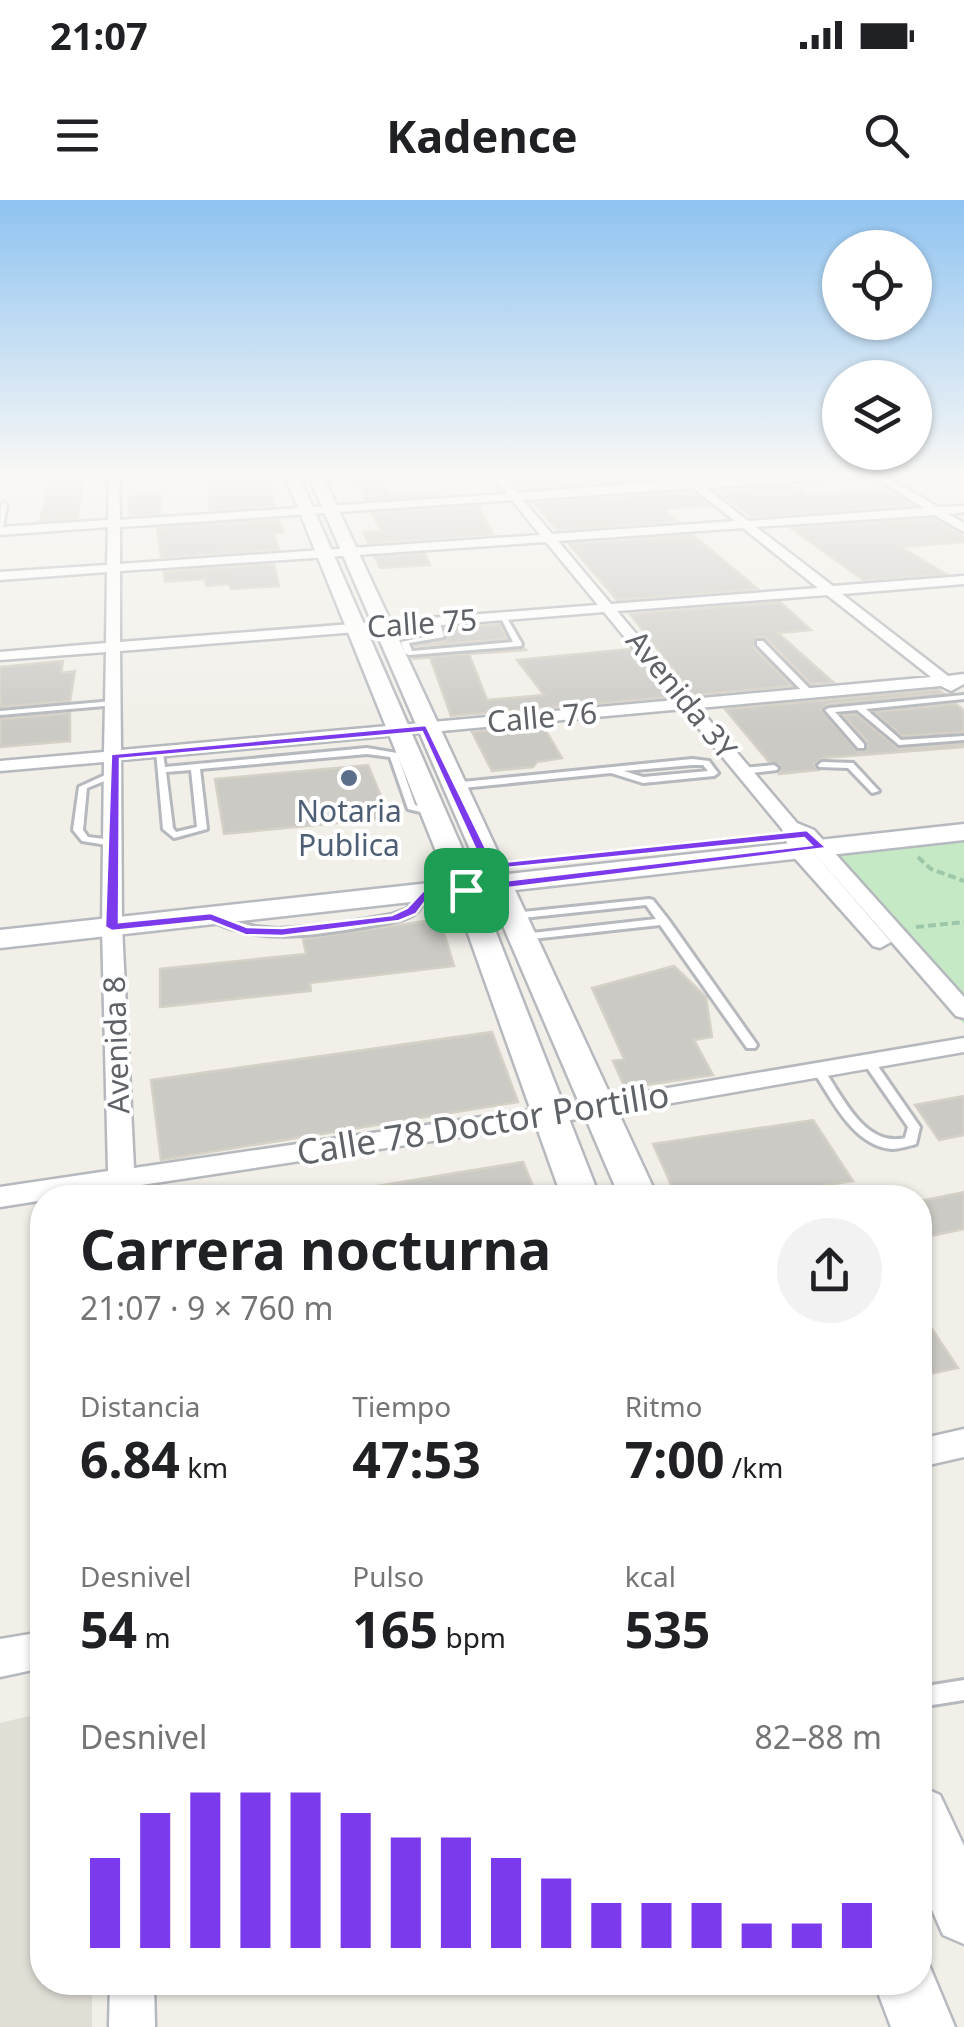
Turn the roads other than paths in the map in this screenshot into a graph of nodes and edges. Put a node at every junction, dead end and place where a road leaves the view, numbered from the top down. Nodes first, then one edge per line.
1 (111, 557) edge
2 (274, 557) edge
3 (325, 557) edge
4 (354, 557) edge
5 (567, 557) edge
6 (790, 557) edge
7 (110, 568) junction
8 (0, 576) edge
9 (964, 580) edge
10 (832, 590) junction
11 (612, 610) junction
12 (504, 618) junction
13 (437, 623) junction
14 (387, 627) junction
15 (356, 629) junction
16 (760, 644) dead end
17 (112, 647) junction
18 (0, 656) edge
19 (964, 678) edge
20 (945, 680) junction
21 (810, 694) junction
22 (964, 697) edge
23 (113, 703) junction
24 (688, 706) junction
25 (858, 707) junction
26 (0, 713) edge
27 (413, 729) junction
28 (964, 738) edge
29 (861, 746) dead end
30 (160, 761) junction
31 (822, 765) dead end
32 (0, 766) edge
33 (114, 766) junction
34 (196, 766) junction
35 (774, 768) dead end
36 (611, 770) junction
37 (743, 771) junction
38 (452, 786) junction
39 (875, 790) dead end
40 (434, 814) junction
41 (964, 816) edge
42 (964, 832) edge
43 (801, 839) junction
44 (114, 843) junction
45 (493, 877) junction
46 (461, 880) junction
47 (112, 917) junction
48 (0, 919) edge
49 (664, 921) junction
50 (515, 927) junction
51 (887, 936) junction
52 (0, 940) edge
53 (964, 1011) edge
54 (964, 1034) edge
55 (750, 1045) dead end
56 (964, 1045) edge
57 (868, 1062) junction
58 (819, 1071) junction
59 (596, 1108) junction
60 (548, 1115) junction
61 (122, 1185) edge
62 (140, 1185) edge
63 (576, 1185) edge
64 (633, 1185) edge
65 (30, 1195) edge
66 (0, 1197) edge
67 (964, 1443) edge
68 (932, 1450) edge
69 (30, 1652) edge
70 (0, 1658) edge
71 (964, 1690) edge
72 (932, 1695) edge
73 (932, 1842) edge
74 (964, 1914) edge
75 (132, 1995) edge
76 (910, 1995) edge
77 (132, 2027) edge
78 (924, 2027) edge

1 - 7 street, Avenida 8
2 - 7 street
3 - 15 street
4 - 14 street
5 - 11 street, Avenida 3Y
6 - 10 street
7 - 8 street
7 - 17 street, Avenida 8
9 - 10 street, Calle 75
10 - 11 street, Calle 75
10 - 20 street
11 - 12 street, Calle 75
11 - 24 street, Avenida 3Y
12 - 13 street, Calle 75
12 - 13 lane
13 - 14 street, Calle 75
14 - 15 street, Calle 75
14 - 27 street
15 - 17 street, Calle 75
15 - 27 street
16 - 21 lane
17 - 18 street, Calle 75
17 - 23 street, Avenida 8
19 - 20 street, Calle 76
20 - 21 street, Calle 76
20 - 22 street
21 - 24 street, Calle 76
22 - 25 lane
23 - 26 lane
23 - 33 street, Avenida 8
24 - 27 street, Calle 76
24 - 37 street, Avenida 3Y
25 - 28 lane
25 - 29 lane
27 - 30 street, Calle 76
27 - 38 street
27 - 40 street
30 - 33 street, Calle 76
30 - 34 lane
30 - 34 lane
31 - 39 lane
32 - 33 street, Calle 76
33 - 44 street, Avenida 8
33 - 44 lane
34 - 40 lane
35 - 37 lane
36 - 36 lane
36 - 38 lane
37 - 43 street, Avenida 3Y
38 - 45 street
40 - 46 street
41 - 43 street
42 - 43 street
43 - 45 street
43 - 51 street, Avenida 3Y
44 - 47 street, Avenida 8
45 - 46 street
45 - 50 street
46 - 47 street
46 - 47 street
46 - 60 street
47 - 48 street
47 - 52 street
47 - 61 street, Avenida 8
49 - 50 lane
49 - 50 lane
49 - 55 lane
50 - 59 street
51 - 53 street, Avenida 3Y
51 - 54 street, Avenida 3Y
56 - 57 street, Calle 78 Doctor Portillo
57 - 58 street, Calle 78 Doctor Portillo
57 - 58 lane
58 - 59 street, Calle 78 Doctor Portillo
59 - 60 street, Calle 78 Doctor Portillo
59 - 64 street
60 - 62 street, Calle 78 Doctor Portillo
60 - 63 street
65 - 66 street, Calle 78 Doctor Portillo
67 - 68 street
69 - 70 street
71 - 72 lane
73 - 74 street
75 - 77 street
76 - 78 street

